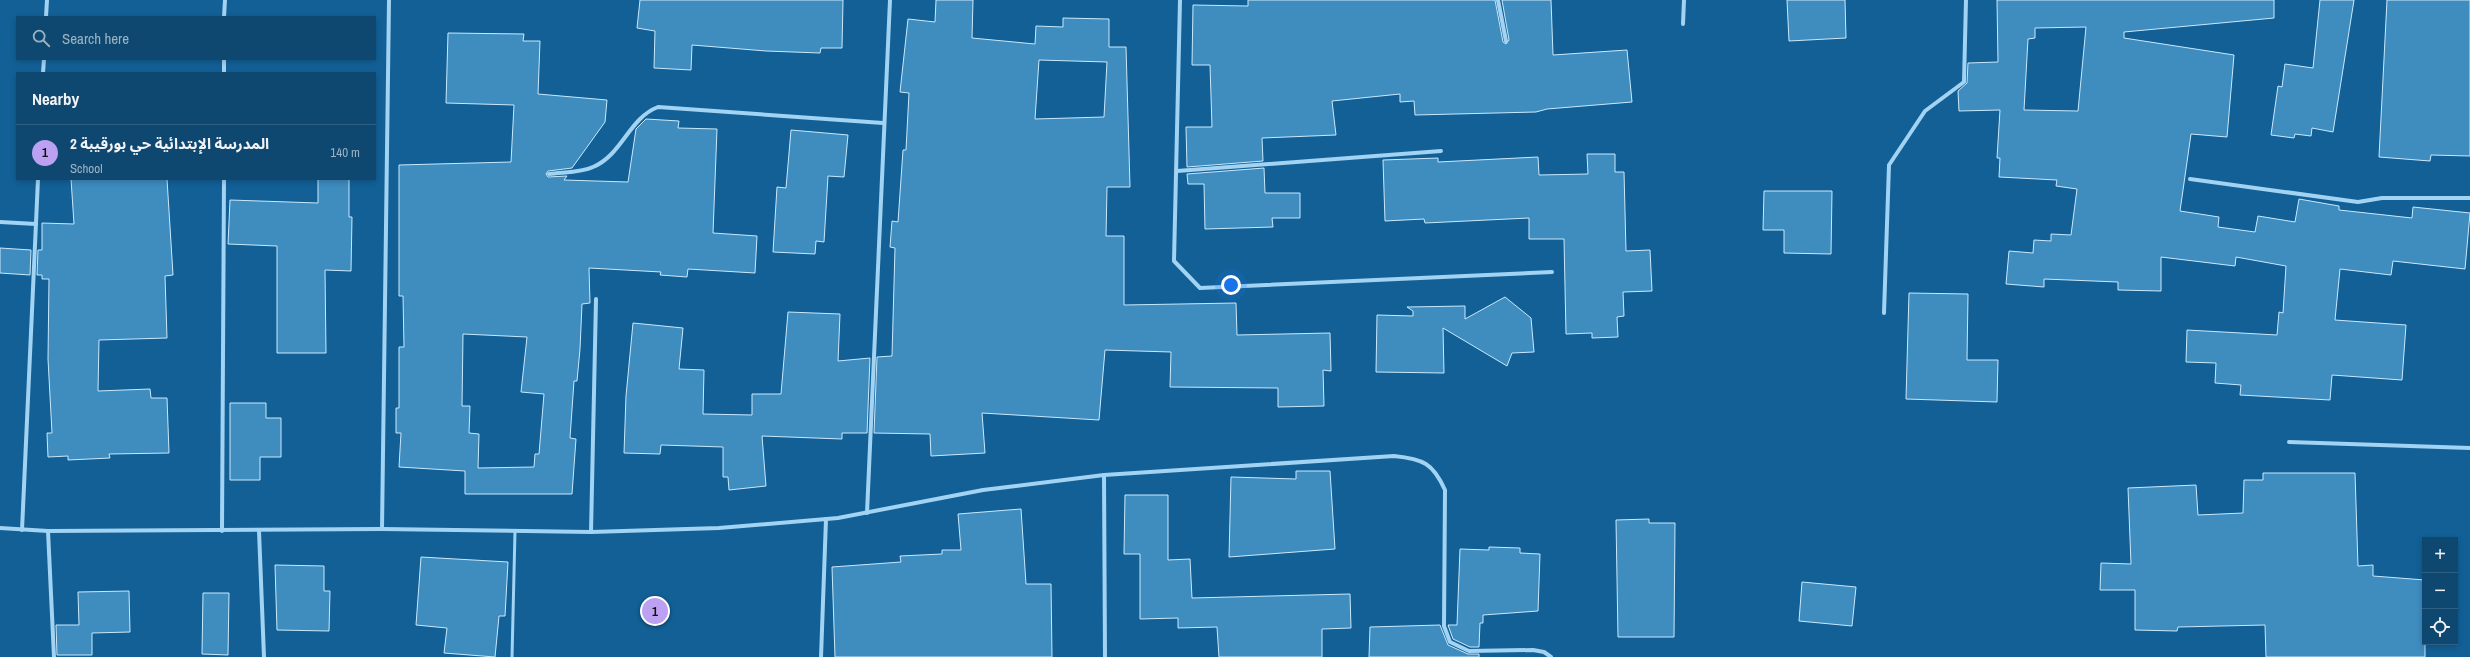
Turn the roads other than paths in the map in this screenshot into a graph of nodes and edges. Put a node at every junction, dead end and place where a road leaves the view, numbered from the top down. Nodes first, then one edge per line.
1 (47, 0) edge
2 (224, 0) edge
3 (389, 0) edge
4 (890, 0) edge
5 (1180, 0) edge
6 (1498, 0) edge
7 (1684, 0) edge
8 (1966, 0) edge
9 (46, 16) edge
10 (224, 16) edge
11 (1683, 24) dead end
12 (1506, 41) dead end
13 (44, 60) edge
14 (224, 60) edge
15 (43, 72) edge
16 (224, 72) edge
17 (883, 123) junction
18 (1441, 151) dead end
19 (1177, 171) junction
20 (549, 174) dead end
21 (38, 180) edge
22 (224, 180) edge
23 (2190, 180) dead end
24 (2470, 198) edge
25 (0, 222) edge
26 (36, 224) junction
27 (1552, 272) dead end
28 (596, 299) dead end
29 (1884, 313) dead end
30 (2289, 442) dead end
31 (2470, 448) edge
32 (1104, 475) junction
33 (867, 513) junction
34 (826, 519) junction
35 (0, 528) edge
36 (382, 529) junction
37 (22, 530) junction
38 (48, 531) junction
39 (222, 531) junction
40 (259, 531) junction
41 (515, 531) junction
42 (591, 532) junction
43 (54, 657) edge
44 (264, 657) edge
45 (512, 657) edge
46 (821, 657) edge
47 (1105, 657) edge
48 (1551, 657) edge

1 - 9 street
2 - 10 street
3 - 36 street
4 - 17 street
5 - 19 street
6 - 12 street
7 - 11 street
8 - 29 street
13 - 15 street
14 - 16 street
17 - 20 street
17 - 33 street
18 - 19 street
19 - 27 street
21 - 26 street
22 - 39 street
23 - 24 street
25 - 26 street
26 - 37 street
28 - 42 street
30 - 31 street
32 - 33 street
32 - 47 street
32 - 48 street
33 - 34 street
34 - 42 street
34 - 46 street
35 - 37 street
36 - 40 street
36 - 41 street
37 - 38 street
38 - 39 street
38 - 43 street
39 - 40 street
40 - 44 street
41 - 42 street
41 - 45 lane

